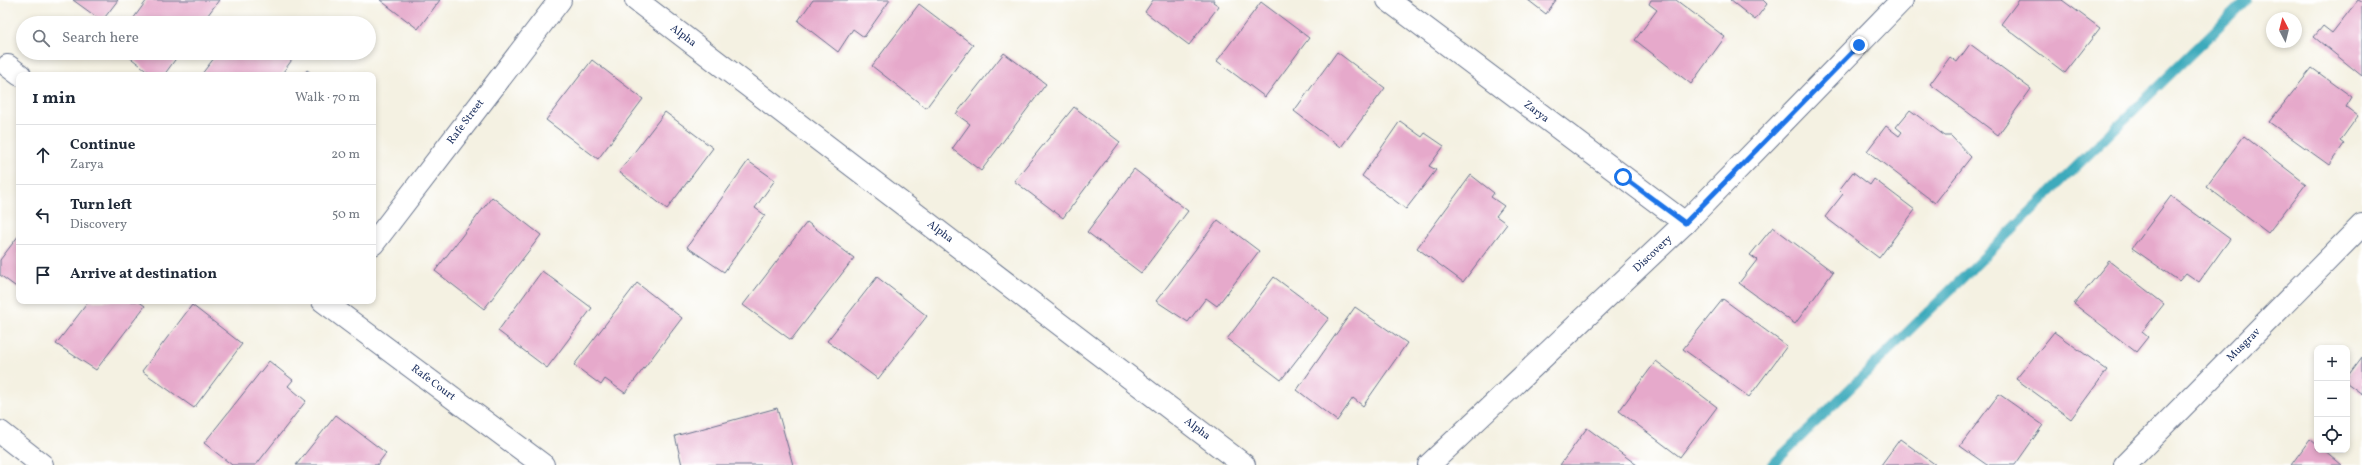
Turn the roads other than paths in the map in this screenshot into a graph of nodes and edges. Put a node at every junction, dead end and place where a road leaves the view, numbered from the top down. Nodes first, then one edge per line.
1 (560, 0) edge
2 (636, 0) edge
3 (1388, 0) edge
4 (1902, 0) edge
5 (1685, 223) junction
6 (2362, 224) edge
7 (376, 240) edge
8 (329, 304) edge
9 (0, 432) edge
10 (42, 465) edge
11 (543, 465) edge
12 (1244, 465) edge
13 (1429, 465) edge
14 (2125, 465) edge

1 - 7 street, Rafe Street
2 - 12 street, Alpha
3 - 5 street, Zarya
4 - 5 street, Discovery
5 - 13 street, Discovery
6 - 14 street, Musgrav
8 - 11 street, Rafe Court
9 - 10 street

